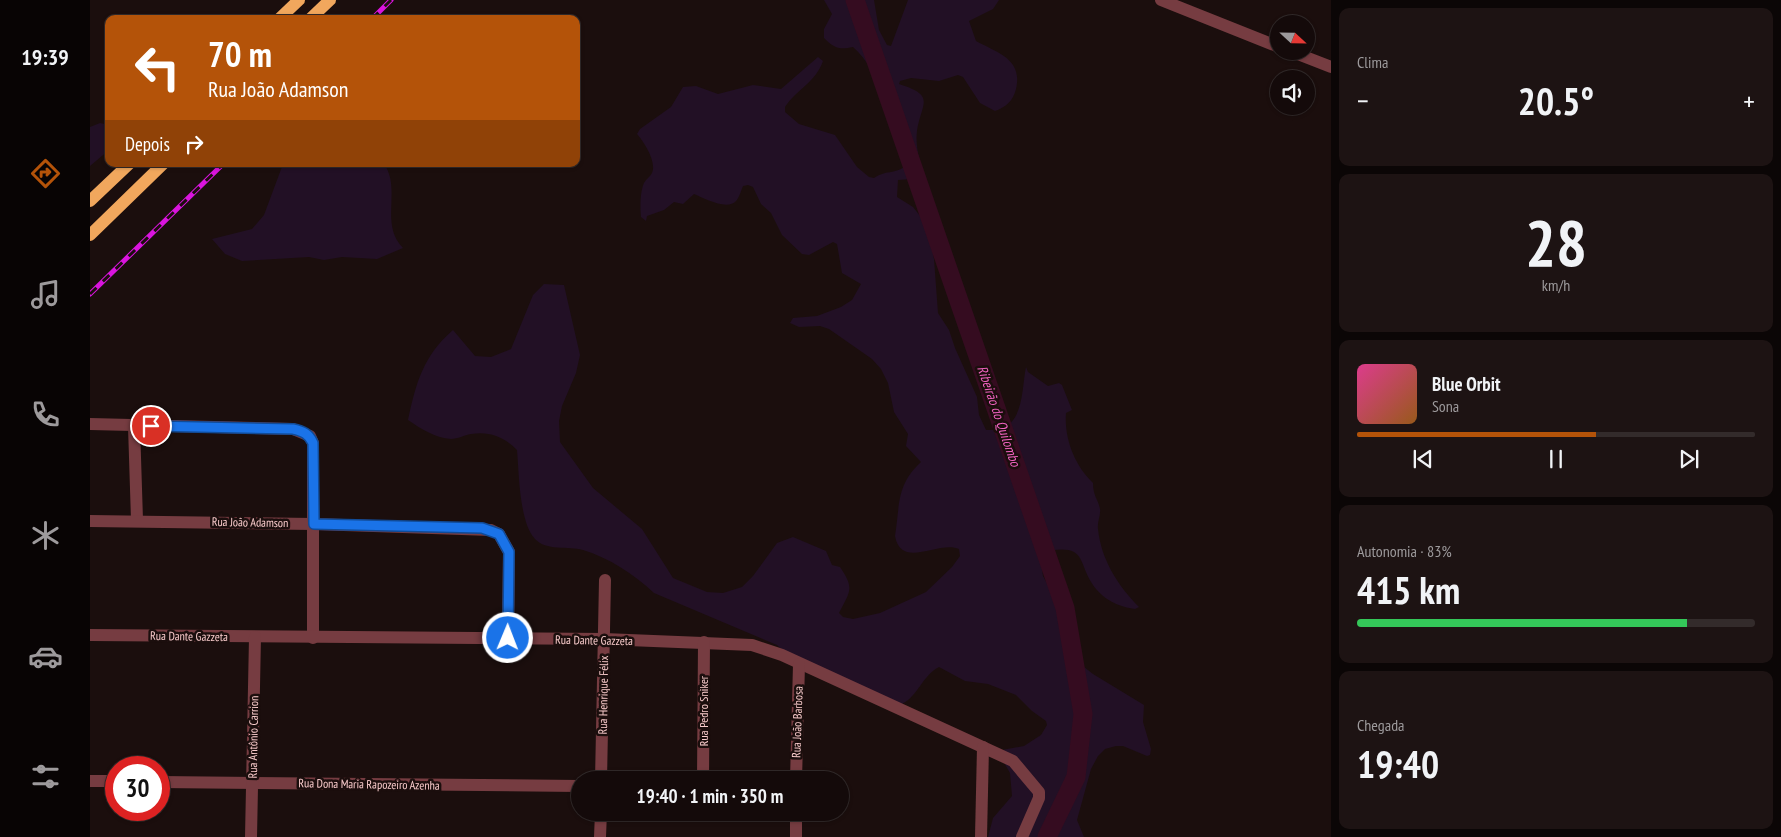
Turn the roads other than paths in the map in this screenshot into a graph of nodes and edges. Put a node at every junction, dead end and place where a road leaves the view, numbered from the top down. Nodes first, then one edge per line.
1 (299, 0) edge
2 (330, 0) edge
3 (1161, 0) edge
4 (283, 15) edge
5 (314, 15) edge
6 (1270, 43) edge
7 (1313, 60) edge
8 (1331, 67) edge
9 (126, 167) edge
10 (160, 167) edge
11 (90, 200) edge
12 (90, 235) edge
13 (90, 424) edge
14 (134, 426) junction
15 (137, 520) junction
16 (90, 521) edge
17 (314, 524) junction
18 (605, 580) dead end
19 (90, 635) edge
20 (255, 637) junction
21 (313, 638) junction
22 (508, 638) junction
23 (604, 639) junction
24 (704, 642) junction
25 (799, 664) junction
26 (983, 747) junction
27 (601, 771) edge
28 (703, 771) edge
29 (796, 771) edge
30 (90, 781) edge
31 (105, 782) edge
32 (170, 782) edge
33 (252, 783) junction
34 (571, 786) edge
35 (601, 821) edge
36 (796, 821) edge
37 (251, 837) edge
38 (600, 837) edge
39 (796, 837) edge
40 (981, 837) edge
41 (1022, 837) edge

1 - 4 main road
2 - 5 main road
3 - 6 street
7 - 8 street
9 - 11 main road
10 - 12 main road
13 - 14 street
14 - 15 street
14 - 17 street
15 - 16 street, Rua João Adamson
15 - 17 street, Rua João Adamson
17 - 21 street
17 - 22 street, Rua João Adamson
18 - 23 street, Rua Henrique Félix
19 - 20 street, Rua Dante Gazzeta
20 - 21 street, Rua Dante Gazzeta
20 - 33 street, Rua Antônio Carrion
21 - 22 street, Rua Dante Gazzeta
22 - 23 street, Rua Dante Gazzeta
23 - 24 street, Rua Dante Gazzeta
23 - 27 street, Rua Henrique Félix
24 - 25 street, Rua Dante Gazzeta
24 - 28 street, Rua Pedro Sniker
25 - 26 street, Rua Dante Gazzeta
25 - 29 street, Rua João Barbosa
26 - 40 street
26 - 41 street, Rua Dante Gazzeta
30 - 31 street
32 - 33 street, Rua Dona Maria Rapozeiro Azenha
33 - 34 street, Rua Dona Maria Rapozeiro Azenha
33 - 37 street, Rua Antônio Carrion
35 - 38 street
36 - 39 street

